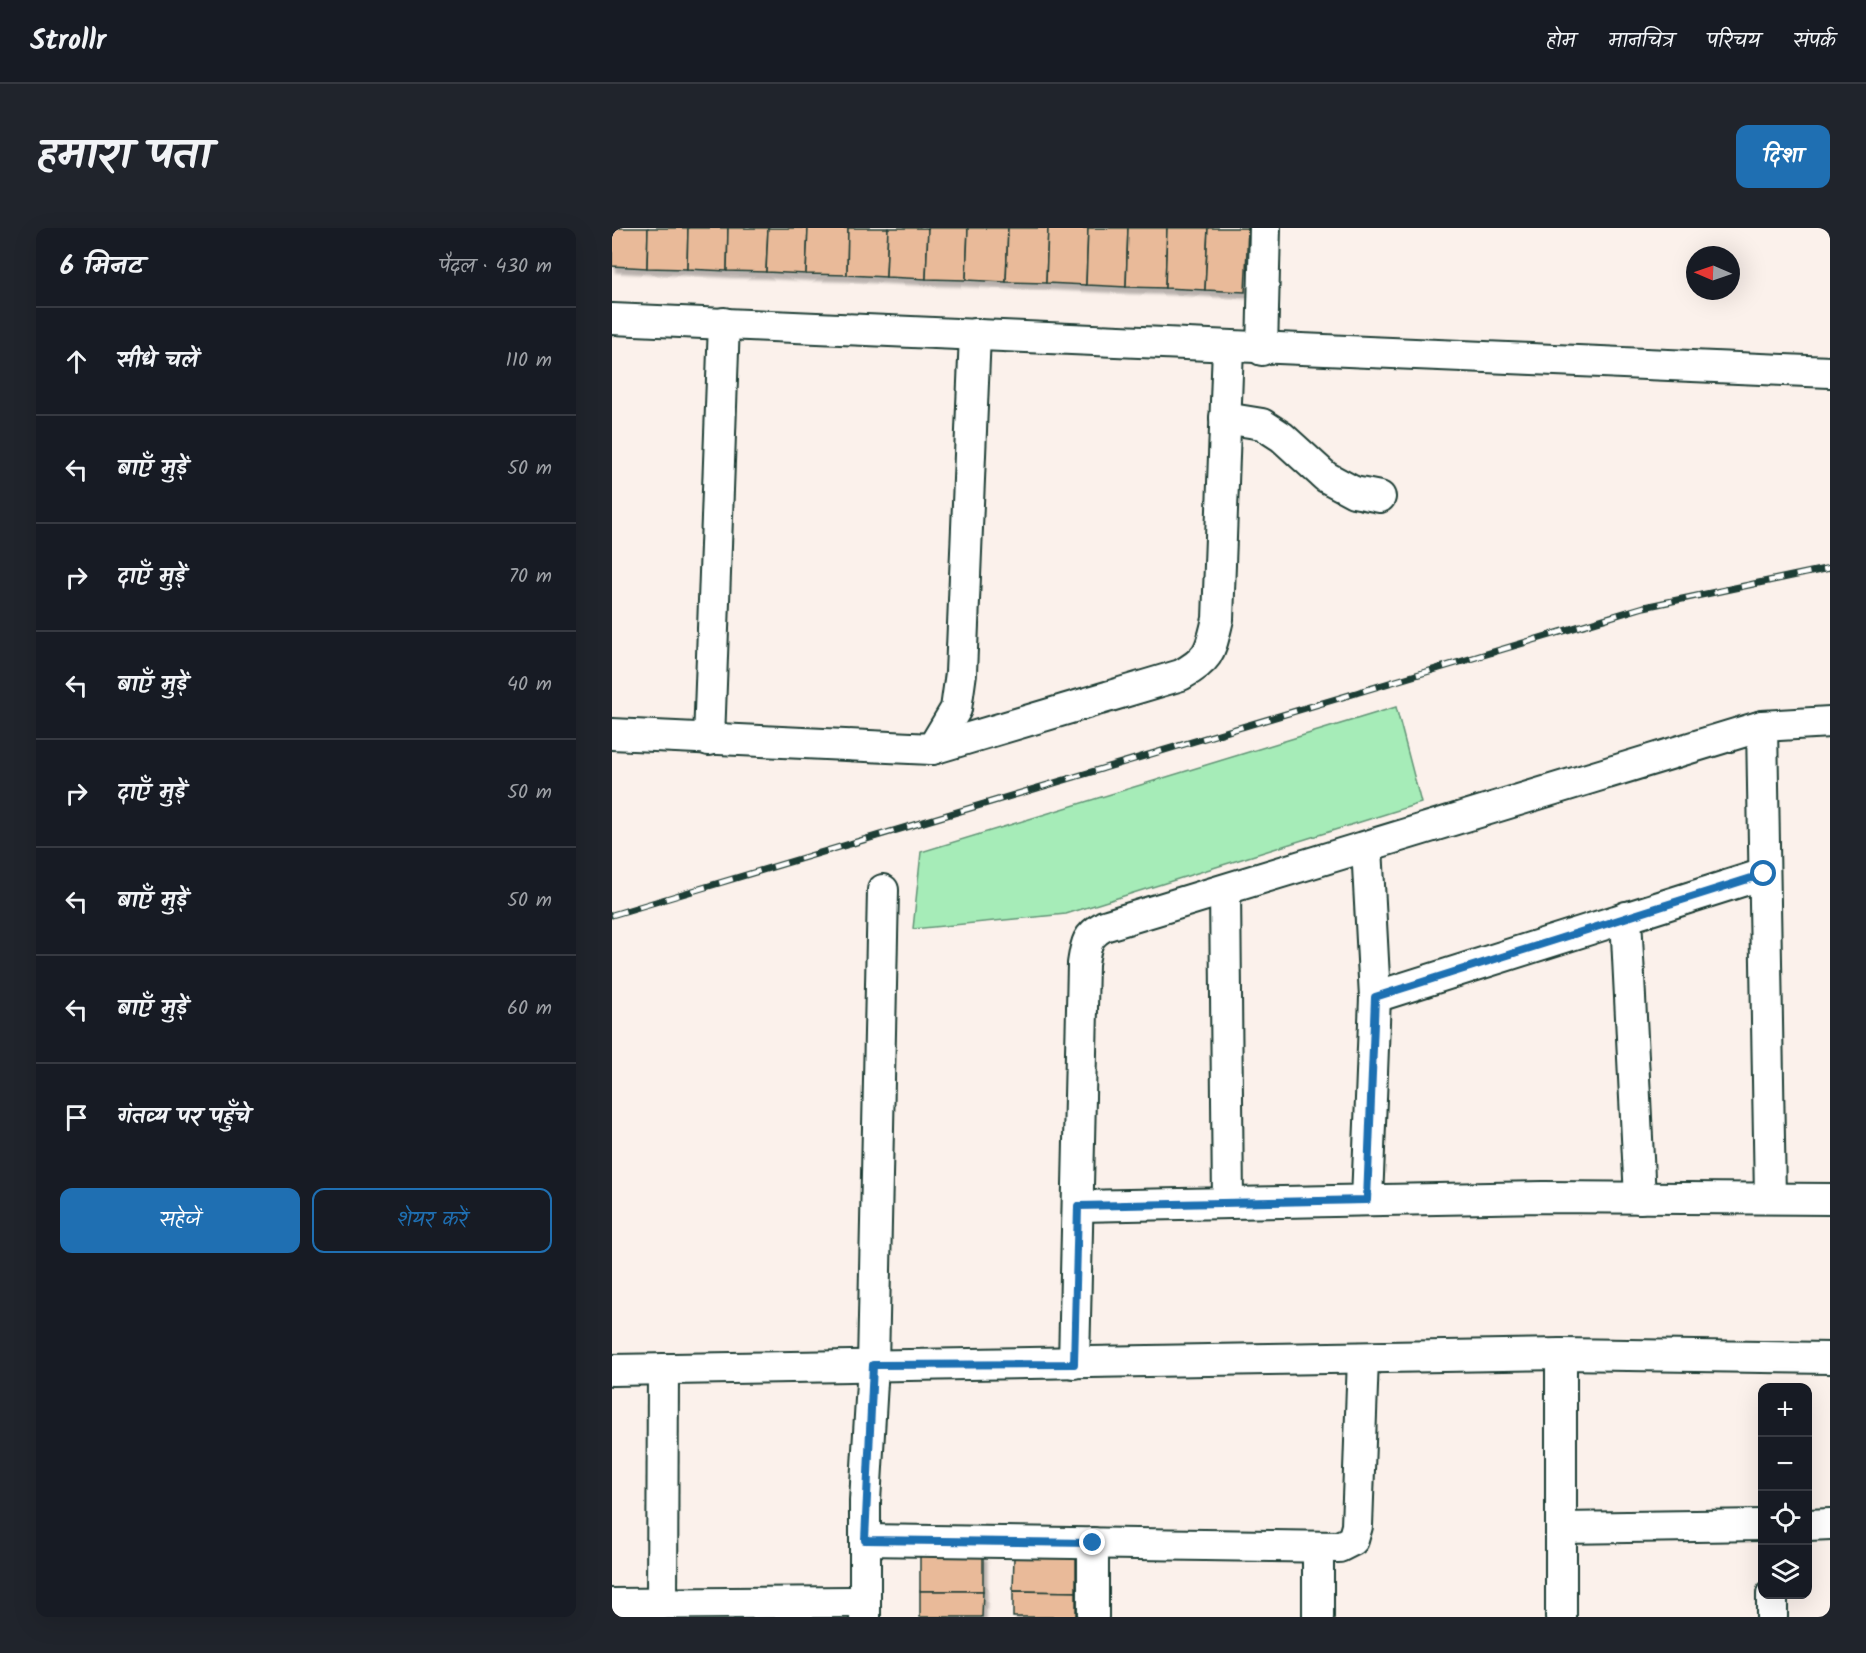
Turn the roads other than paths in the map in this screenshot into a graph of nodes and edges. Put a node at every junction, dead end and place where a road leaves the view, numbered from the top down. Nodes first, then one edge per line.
1 (1265, 228) edge
2 (612, 319) edge
3 (724, 323) junction
4 (975, 334) junction
5 (1228, 346) junction
6 (1262, 350) junction
7 (1830, 372) edge
8 (1225, 418) junction
9 (1380, 497) dead end
10 (1830, 722) edge
11 (1762, 726) junction
12 (612, 734) edge
13 (709, 740) junction
14 (932, 749) junction
15 (1367, 847) junction
16 (1764, 874) junction
17 (884, 890) dead end
18 (1225, 890) junction
19 (1626, 917) junction
20 (1375, 997) junction
21 (1640, 1198) junction
22 (1770, 1198) junction
23 (1830, 1199) edge
24 (1367, 1200) junction
25 (1228, 1203) junction
26 (1078, 1206) junction
27 (1561, 1354) junction
28 (1363, 1358) junction
29 (1830, 1358) edge
30 (1074, 1364) junction
31 (873, 1365) junction
32 (663, 1369) junction
33 (612, 1370) edge
34 (1830, 1524) edge
35 (1758, 1525) edge
36 (1812, 1525) edge
37 (1561, 1528) junction
38 (865, 1540) junction
39 (1093, 1543) junction
40 (1318, 1547) junction
41 (1772, 1599) edge
42 (612, 1604) edge
43 (662, 1604) junction
44 (865, 1609) edge
45 (1093, 1617) edge
46 (1318, 1617) edge
47 (1561, 1617) edge
48 (1772, 1617) edge

1 - 6 street
2 - 3 street
3 - 4 street
3 - 13 street
4 - 5 street
4 - 14 street
5 - 6 street
5 - 8 street
6 - 7 street
8 - 9 street
8 - 14 street
10 - 11 street
11 - 15 street
11 - 16 street
12 - 13 street
13 - 14 street
15 - 18 street
15 - 20 street
16 - 19 street
16 - 22 street
17 - 31 street
18 - 25 street
18 - 26 street
19 - 20 street
19 - 21 street
20 - 24 street
21 - 22 street
21 - 24 street
22 - 23 street
24 - 25 street
25 - 26 street
26 - 30 street
27 - 28 street
27 - 29 street
27 - 37 street
28 - 30 street
28 - 40 street
30 - 31 street
31 - 32 street
31 - 38 street
32 - 33 street
32 - 43 street
34 - 36 street
35 - 37 street
37 - 47 street
38 - 39 street
38 - 44 street
39 - 40 street
39 - 45 street
40 - 46 street
41 - 48 street
42 - 43 street
43 - 44 street

